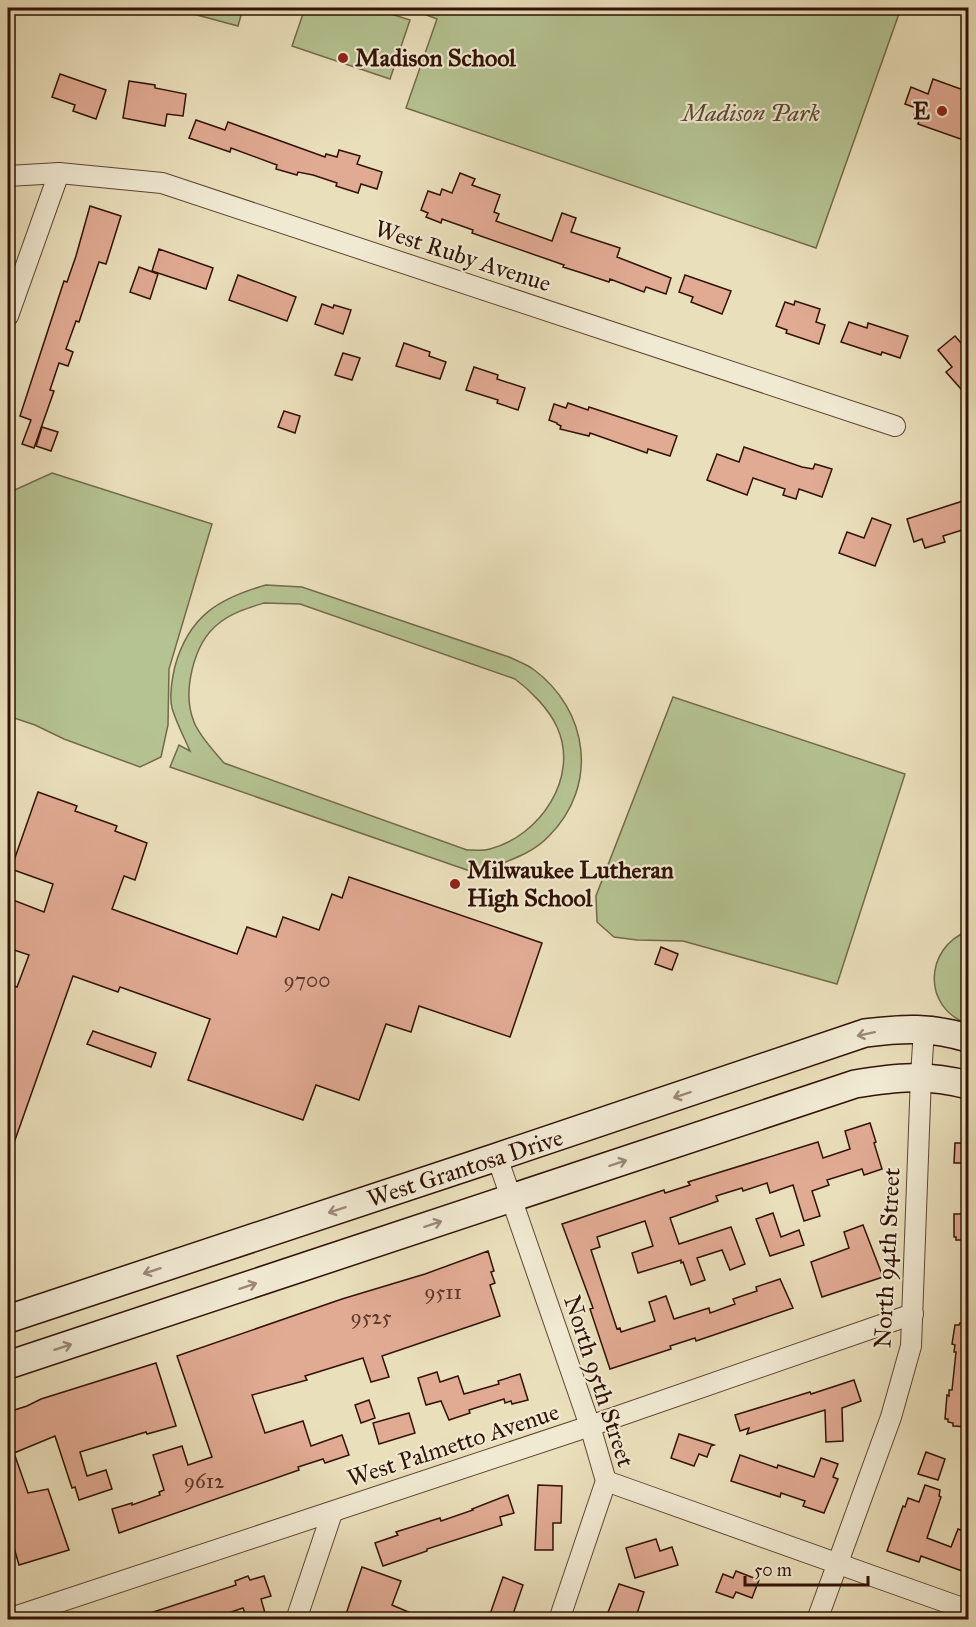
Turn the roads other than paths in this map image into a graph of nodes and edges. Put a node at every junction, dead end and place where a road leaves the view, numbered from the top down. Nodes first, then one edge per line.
1 (59, 173) junction
2 (8, 176) edge
3 (8, 316) edge
4 (895, 426) dead end
5 (924, 1029) junction
6 (969, 1038) edge
7 (921, 1076) junction
8 (969, 1085) edge
9 (497, 1158) junction
10 (511, 1199) junction
11 (913, 1314) junction
12 (8, 1319) edge
13 (8, 1365) edge
14 (590, 1426) junction
15 (606, 1481) junction
16 (332, 1512) junction
17 (837, 1564) junction
18 (969, 1610) edge
19 (9, 1617) edge
20 (296, 1620) edge
21 (559, 1620) edge
22 (817, 1620) edge

1 - 2 street, West Ruby Avenue
1 - 3 street
1 - 4 street, West Ruby Avenue
5 - 6 street, West Grantosa Drive
5 - 7 street, North 94th Street
5 -> 9 street, West Grantosa Drive
7 - 8 street, West Grantosa Drive
10 -> 7 street, West Grantosa Drive
7 - 11 street, North 94th Street
9 - 10 street, North 95th Street
9 -> 12 street, West Grantosa Drive
13 -> 10 street, West Grantosa Drive
10 - 14 street, North 95th Street
11 - 14 street, West Palmetto Avenue
11 - 17 street, North 94th Street
14 - 15 street, North 95th Street
14 - 16 street, West Palmetto Avenue
15 - 17 street
15 - 21 street, North 95th Street
16 - 19 street, West Palmetto Avenue
16 - 20 street
17 - 18 street
17 - 22 street, North 94th Street

